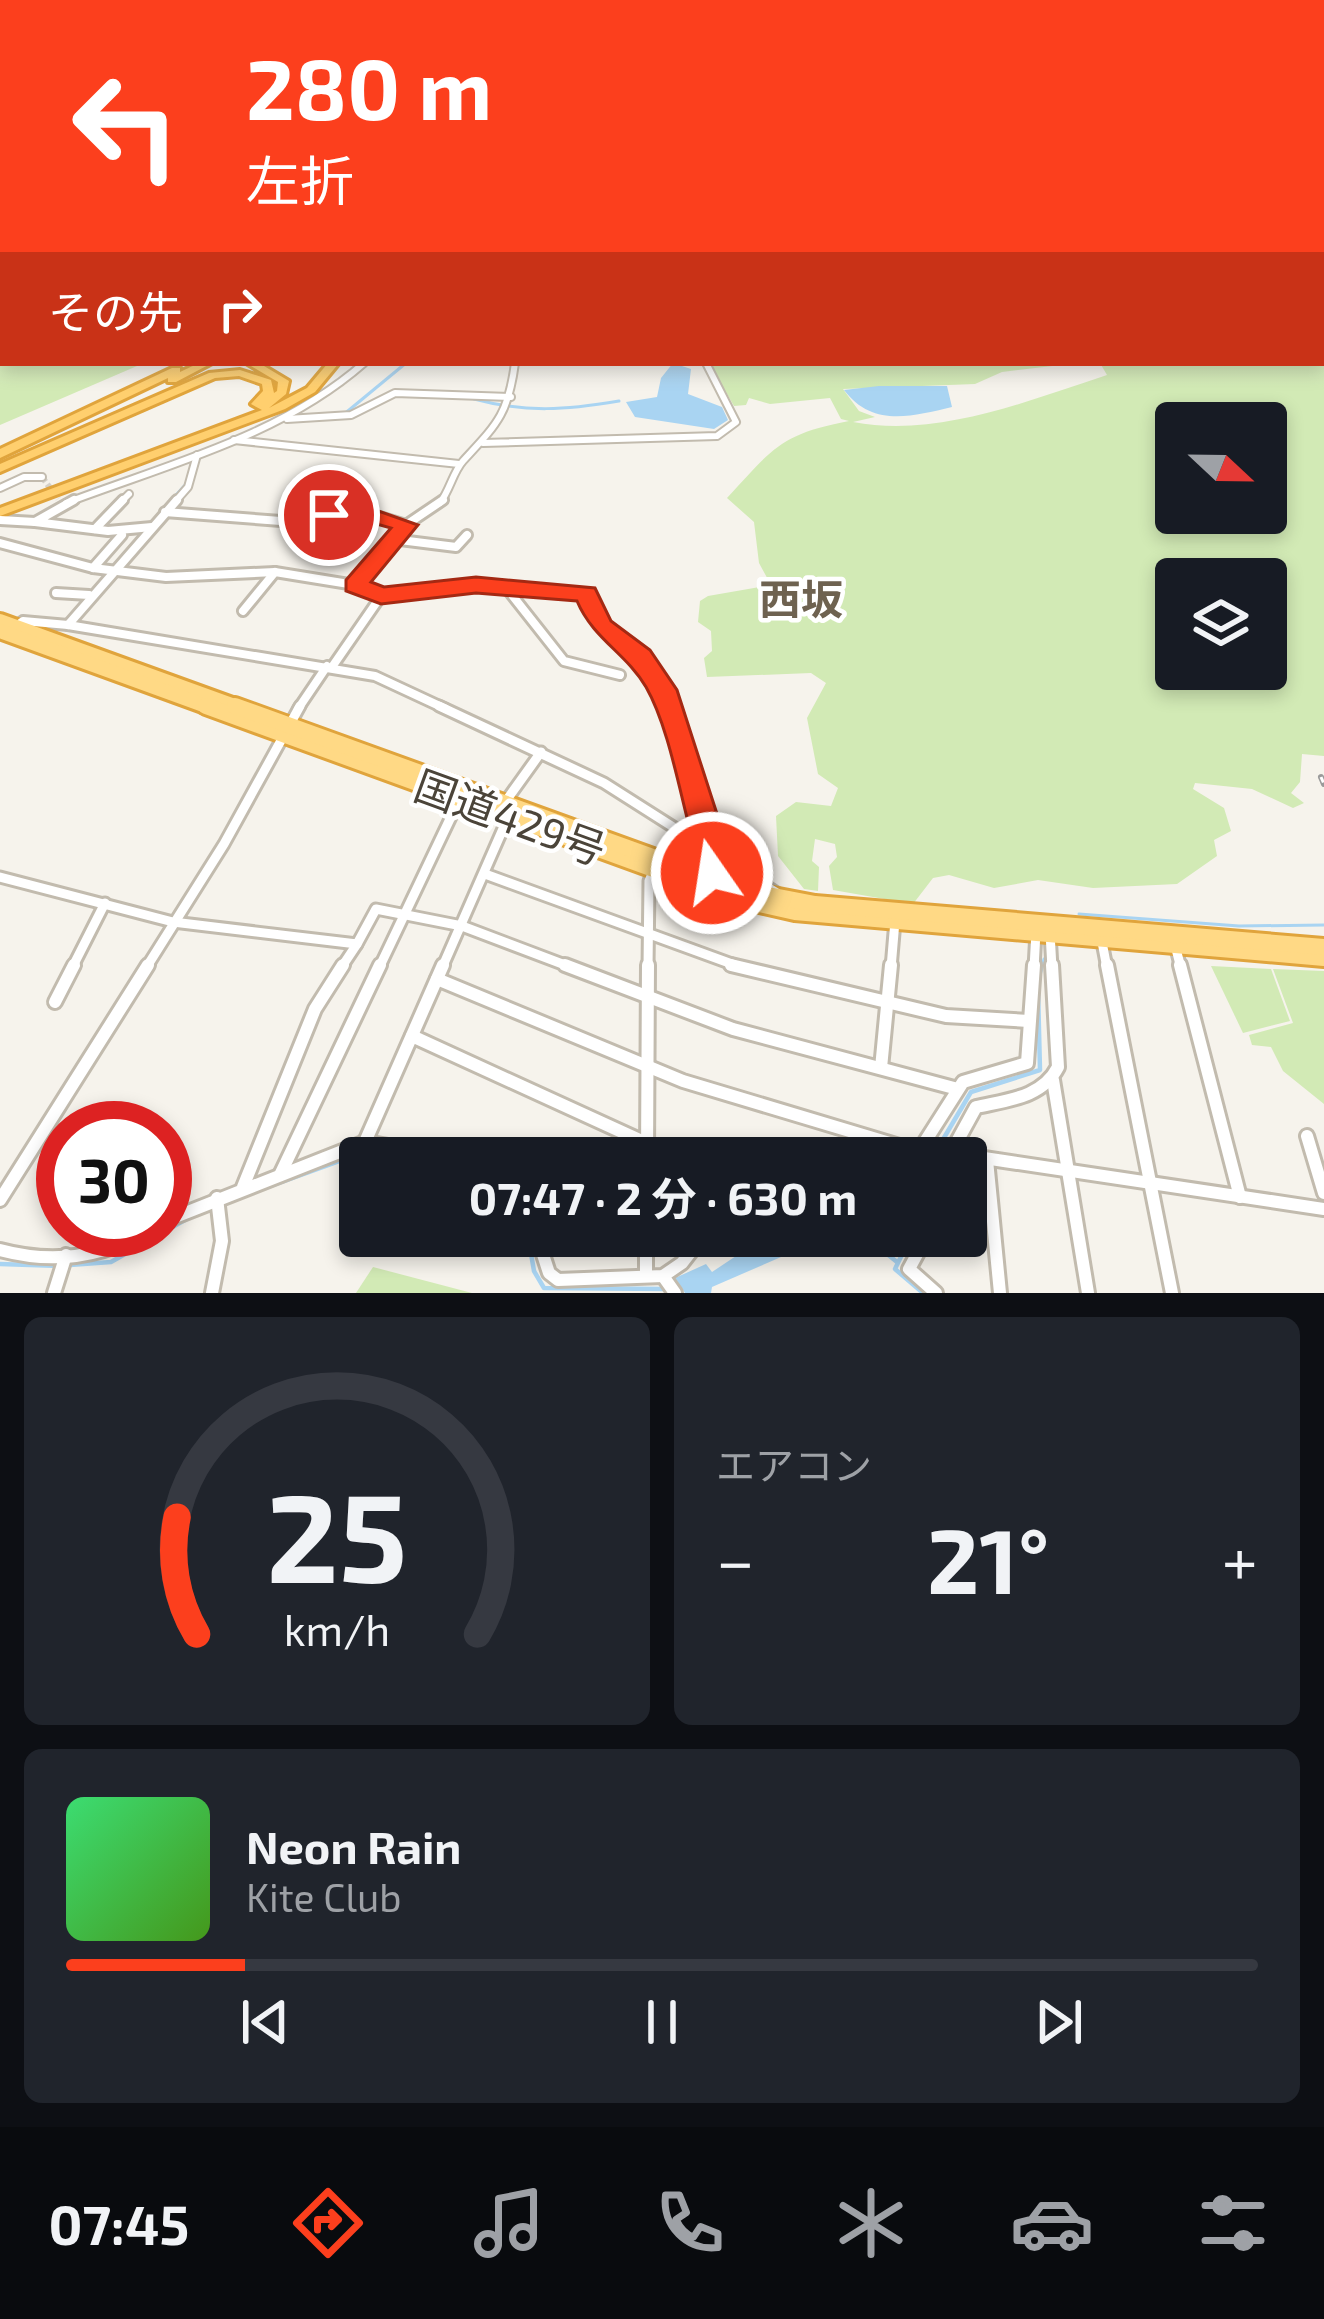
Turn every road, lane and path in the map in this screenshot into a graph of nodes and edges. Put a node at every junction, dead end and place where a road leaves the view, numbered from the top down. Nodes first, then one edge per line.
1 (171, 366) edge
2 (185, 366) edge
3 (201, 366) edge
4 (258, 366) edge
5 (321, 366) edge
6 (332, 366) edge
7 (358, 366) edge
8 (515, 366) edge
9 (708, 366) edge
10 (511, 397) junction
11 (297, 398) junction
12 (235, 418) junction
13 (289, 419) junction
14 (234, 439) junction
15 (484, 443) junction
16 (199, 456) junction
17 (3, 458) edge
18 (460, 464) junction
19 (42, 477) dead end
20 (0, 488) edge
21 (129, 494) dead end
22 (165, 512) junction
23 (0, 513) edge
24 (35, 522) junction
25 (406, 525) junction
26 (148, 526) junction
27 (94, 530) junction
28 (122, 535) dead end
29 (467, 535) dead end
30 (392, 539) junction
31 (4, 544) edge
32 (0, 553) edge
33 (93, 568) junction
34 (113, 570) junction
35 (275, 572) junction
36 (355, 585) junction
37 (506, 588) junction
38 (56, 592) dead end
39 (90, 596) junction
40 (381, 596) junction
41 (242, 611) dead end
42 (68, 625) junction
43 (6, 628) edge
44 (329, 666) junction
45 (620, 675) dead end
46 (284, 730) junction
47 (541, 752) junction
48 (462, 795) junction
49 (505, 811) junction
50 (712, 848) junction
51 (656, 866) junction
52 (485, 874) junction
53 (0, 877) edge
54 (708, 884) junction
55 (783, 898) junction
56 (105, 903) junction
57 (403, 915) junction
58 (895, 918) junction
59 (173, 922) junction
60 (461, 926) junction
61 (1043, 931) junction
62 (649, 932) junction
63 (1101, 936) junction
64 (1174, 942) junction
65 (357, 944) junction
66 (1324, 946) edge
67 (1324, 958) edge
68 (437, 979) junction
69 (648, 998) junction
70 (55, 1002) dead end
71 (888, 1003) junction
72 (1029, 1021) junction
73 (412, 1036) junction
74 (648, 1066) junction
75 (881, 1068) junction
76 (1053, 1080) junction
77 (954, 1088) junction
78 (1306, 1136) dead end
79 (367, 1137) edge
80 (634, 1137) edge
81 (647, 1137) edge
82 (872, 1137) edge
83 (927, 1137) edge
84 (959, 1137) edge
85 (339, 1152) edge
86 (987, 1160) joint
87 (1071, 1173) junction
88 (280, 1175) junction
89 (1151, 1185) junction
90 (242, 1188) junction
91 (1324, 1193) edge
92 (1240, 1197) junction
93 (0, 1200) edge
94 (218, 1204) junction
95 (1324, 1209) edge
96 (192, 1212) edge
97 (0, 1250) edge
98 (86, 1257) edge
99 (544, 1257) edge
100 (646, 1257) edge
101 (687, 1257) edge
102 (916, 1257) edge
103 (63, 1262) junction
104 (646, 1276) junction
105 (664, 1278) junction
106 (54, 1293) edge
107 (212, 1293) edge
108 (675, 1293) edge
109 (936, 1293) edge
110 (1000, 1293) edge
111 (1088, 1293) edge
112 (1172, 1293) edge

1 - 17 highway
2 - 17 highway
3 - 17 highway
4 - 12 highway
5 - 11 highway
6 - 11 highway
7 - 13 street
8 - 10 street
9 - 15 street
10 - 13 street
10 - 15 street
11 - 23 highway
12 - 17 highway
12 - 23 highway
13 - 14 street
14 - 16 street
14 - 18 street
15 - 18 street
16 - 22 street
16 - 24 street
18 - 25 street
19 - 20 street
21 - 27 street
22 - 25 street
22 - 26 street
23 - 24 street
24 - 27 street
25 - 30 street
26 - 27 street
26 - 34 street
28 - 33 street
29 - 30 street
30 - 36 street
31 - 32 street
31 - 33 street
33 - 34 street
34 - 35 street
34 - 39 street
35 - 36 street
35 - 41 street
36 - 40 street
37 - 40 street
37 - 45 street
37 - 50 street
38 - 39 street
39 - 42 street
40 - 44 street
42 - 43 street
42 - 44 street
43 - 46 highway, 国道429号
44 - 46 street
44 - 47 street
46 - 48 highway, 国道429号
46 - 59 street
47 - 49 street
47 - 50 street
48 - 49 highway, 国道429号
48 - 57 street
49 - 51 highway, 国道429号
49 - 52 street
50 - 54 street
50 - 55 street
51 - 54 highway, 国道429号
51 - 62 street
52 - 60 street
52 - 62 street
53 - 56 street
54 - 55 highway, 国道429号
54 - 58 highway, 国道429号
55 - 58 highway, 国道429号
56 - 59 street
56 - 70 street
57 - 60 street
57 - 65 street
57 - 88 street
58 - 61 highway, 国道429号
58 - 71 street
59 - 65 street
59 - 93 street
60 - 68 street
60 - 69 street
61 - 63 highway, 国道429号
61 - 72 street
61 - 76 street
62 - 69 street
62 - 71 street
63 - 64 highway, 国道429号
63 - 89 street
64 - 66 highway, 国道429号
64 - 67 highway, 国道429号
64 - 92 street
65 - 90 street
68 - 73 street
68 - 74 street
69 - 74 street
69 - 75 street
71 - 72 street
71 - 75 street
72 - 77 street
73 - 79 street
73 - 80 street
74 - 81 street
74 - 82 street
75 - 77 street
76 - 84 street
76 - 87 street
77 - 83 street
78 - 91 street
85 - 88 street
86 - 87 street
86 - 110 street
87 - 89 street
87 - 111 street
88 - 90 street
89 - 92 street
89 - 112 street
90 - 94 street
92 - 95 street
94 - 96 street
94 - 107 street
97 - 103 street
98 - 103 street
99 - 104 street
100 - 104 street
101 - 105 street
102 - 109 street
103 - 106 street
104 - 105 street
105 - 108 street

